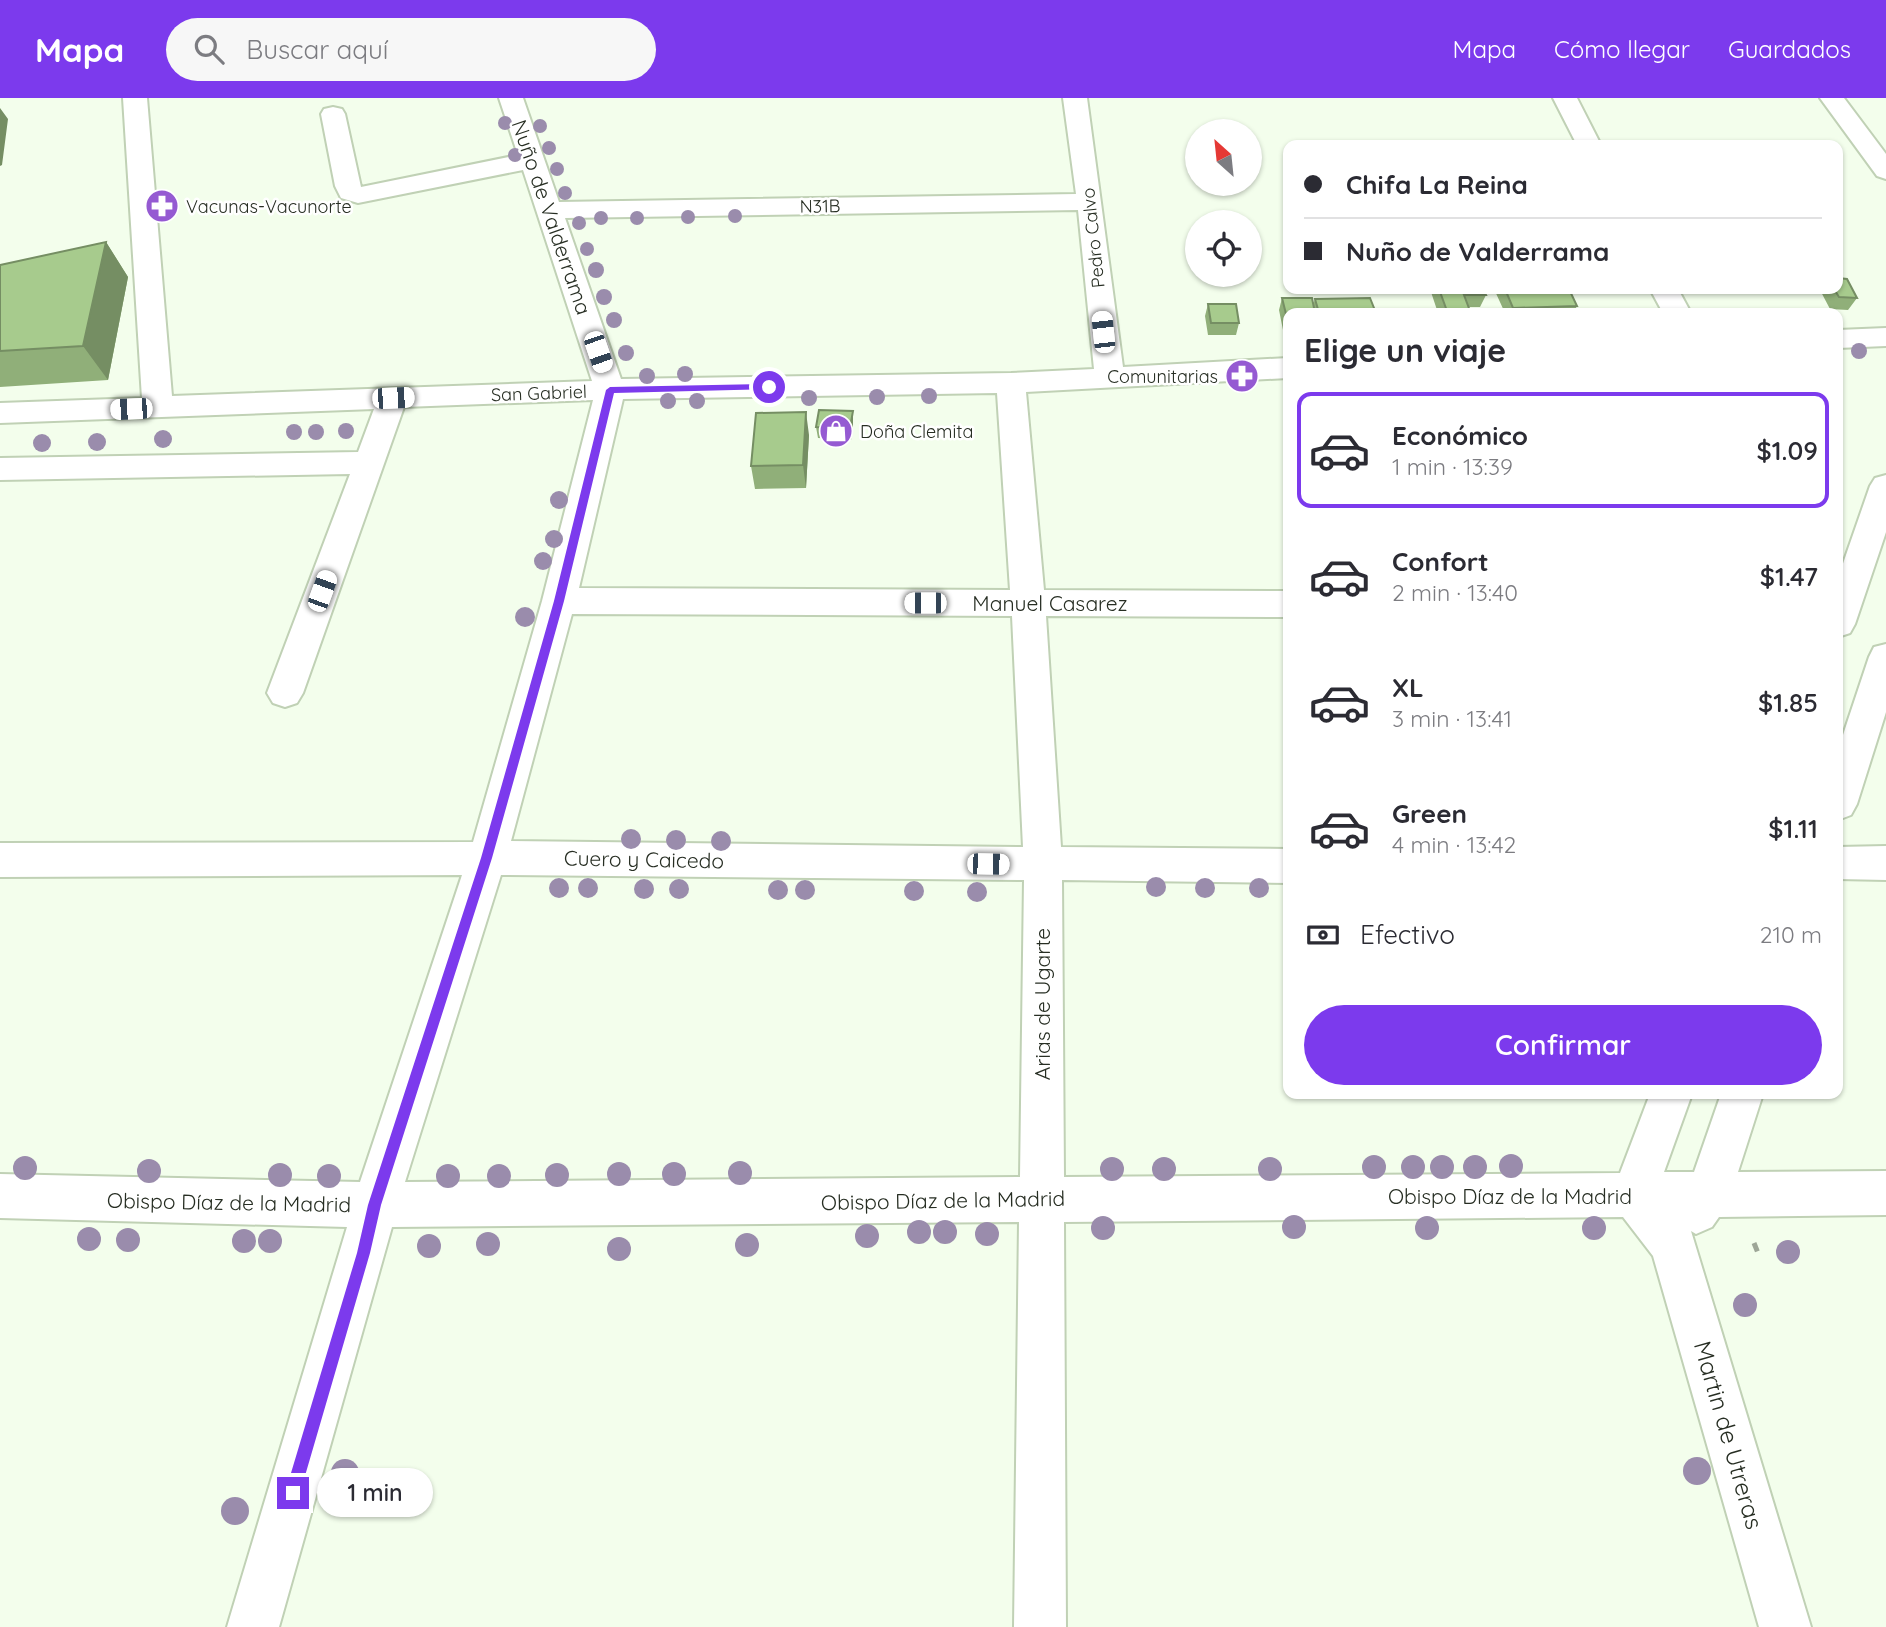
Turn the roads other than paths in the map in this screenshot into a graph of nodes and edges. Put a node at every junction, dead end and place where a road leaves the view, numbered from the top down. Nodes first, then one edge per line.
1 (135, 98) edge
2 (511, 98) edge
3 (1075, 98) edge
4 (1565, 98) edge
5 (1832, 98) edge
6 (333, 114) dead end
7 (1586, 140) edge
8 (533, 160) junction
9 (1886, 171) edge
10 (1090, 202) junction
11 (550, 210) junction
12 (1886, 337) edge
13 (1843, 339) edge
14 (1283, 368) edge
15 (1110, 377) junction
16 (1011, 383) junction
17 (610, 390) junction
18 (393, 398) junction
19 (158, 408) junction
20 (0, 413) edge
21 (369, 463) junction
22 (0, 470) edge
23 (1886, 486) edge
24 (559, 601) junction
25 (1028, 603) junction
26 (1283, 604) edge
27 (1843, 605) edge
28 (1886, 657) edge
29 (285, 693) dead end
30 (1843, 789) edge
31 (487, 858) junction
32 (0, 860) edge
33 (1843, 863) edge
34 (1886, 863) edge
35 (1043, 865) junction
36 (1283, 866) edge
37 (1669, 1099) edge
38 (1740, 1099) edge
39 (1709, 1193) junction
40 (1886, 1193) edge
41 (1634, 1195) junction
42 (0, 1196) edge
43 (1040, 1199) junction
44 (374, 1205) junction
45 (1672, 1244) junction
46 (253, 1627) edge
47 (1040, 1627) edge
48 (1785, 1627) edge

1 - 19 street
2 - 8 street, Nuño de Valderrama
3 - 10 street, Pedro Calvo
4 - 7 street
5 - 9 street
6 - 8 street
8 - 11 street, Nuño de Valderrama
10 - 11 street, N31B
10 - 15 street, Pedro Calvo
11 - 17 street, Nuño de Valderrama
12 - 13 street
14 - 15 street, San Gabriel
15 - 16 street, San Gabriel
16 - 17 street, San Gabriel
16 - 25 street, Arias de Ugarte
17 - 18 street, San Gabriel
17 - 24 street
18 - 19 street, San Gabriel
18 - 21 street
19 - 20 street, San Gabriel
21 - 22 street
21 - 29 street
23 - 27 street
24 - 25 street, Manuel Casarez
24 - 31 street
25 - 26 street, Manuel Casarez
25 - 35 street, Arias de Ugarte
28 - 30 street
31 - 32 street, Cuero y Caicedo
31 - 35 street, Cuero y Caicedo
31 - 44 street
33 - 34 street
35 - 36 street, Cuero y Caicedo
35 - 43 street, Arias de Ugarte
37 - 41 street
38 - 39 street
39 - 40 street, Obispo Díaz de la Madrid
39 - 41 street, Obispo Díaz de la Madrid
39 - 45 street
41 - 43 street, Obispo Díaz de la Madrid
41 - 45 street, Martin de Utreras
42 - 44 street, Obispo Díaz de la Madrid
43 - 44 street, Obispo Díaz de la Madrid
43 - 47 street, Arias de Ugarte
44 - 46 street
45 - 48 street, Martin de Utreras

